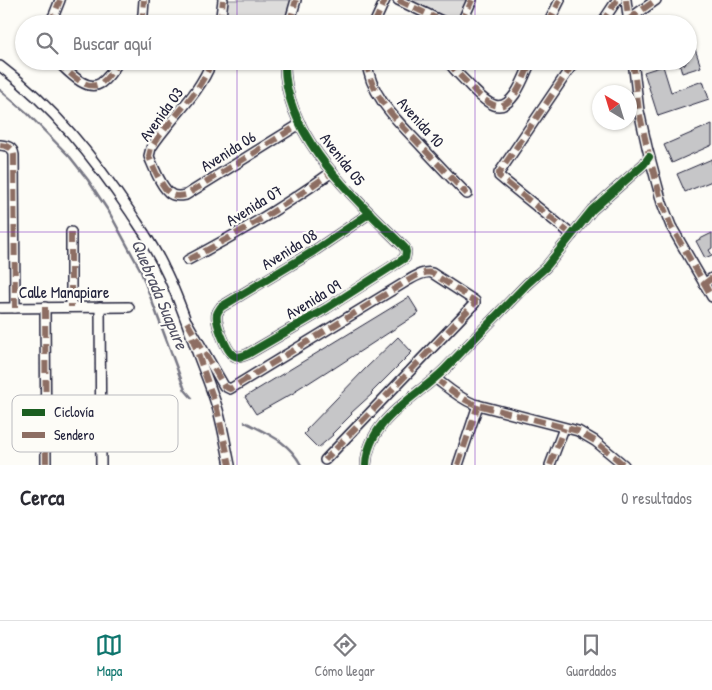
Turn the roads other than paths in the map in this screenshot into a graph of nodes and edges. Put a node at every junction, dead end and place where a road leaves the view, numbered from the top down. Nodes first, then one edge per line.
1 (60, 0) edge
2 (144, 0) edge
3 (223, 0) edge
4 (296, 0) edge
5 (385, 0) edge
6 (398, 0) edge
7 (472, 0) edge
8 (560, 0) edge
9 (617, 0) edge
10 (626, 0) edge
11 (656, 0) edge
12 (53, 15) edge
13 (143, 15) edge
14 (221, 15) edge
15 (292, 15) edge
16 (378, 15) edge
17 (429, 15) edge
18 (465, 15) edge
19 (552, 15) edge
20 (607, 15) edge
21 (628, 15) edge
22 (638, 15) edge
23 (0, 66) edge
24 (67, 70) edge
25 (112, 70) edge
26 (208, 70) edge
27 (285, 70) edge
28 (369, 70) edge
29 (455, 70) edge
30 (527, 70) edge
31 (569, 70) edge
32 (634, 70) edge
33 (300, 124) junction
34 (0, 145) edge
35 (650, 156) junction
36 (332, 172) junction
37 (170, 194) joint
38 (467, 194) dead end
39 (370, 213) junction
40 (71, 232) dead end
41 (572, 235) junction
42 (404, 258) joint
43 (188, 260) dead end
44 (712, 278) edge
45 (704, 284) junction
46 (712, 297) edge
47 (45, 307) junction
48 (71, 307) junction
49 (100, 307) junction
50 (129, 307) dead end
51 (0, 308) edge
52 (14, 308) junction
53 (187, 322) junction
54 (232, 355) joint
55 (436, 378) junction
56 (46, 395) edge
57 (101, 395) edge
58 (478, 405) junction
59 (564, 428) junction
60 (46, 452) edge
61 (101, 452) edge
62 (325, 460) dead end
63 (46, 465) edge
64 (101, 465) edge
65 (230, 465) edge
66 (366, 465) edge
67 (458, 465) edge
68 (550, 465) edge
69 (624, 465) edge

1 - 12 street
2 - 13 street
3 - 14 street
4 - 15 street
5 - 16 street
6 - 17 street
7 - 18 street
8 - 19 street
9 - 20 street
10 - 21 street
11 - 22 street
23 - 53 street
24 - 25 street
26 - 37 street, Avenida 03
27 - 33 street, Avenida 05
28 - 38 street, Avenida 10
29 - 30 street
31 - 41 street
32 - 35 street
33 - 36 street, Avenida 05
33 - 37 street, Avenida 06
34 - 52 street
35 - 41 street
35 - 45 street
36 - 39 street, Avenida 05
36 - 43 street, Avenida 07
39 - 42 street, Avenida 05
39 - 54 street, Avenida 08
40 - 48 street
41 - 55 street
42 - 54 street, Avenida 09
44 - 45 street
45 - 46 street
47 - 48 street, Calle Manapiare
47 - 52 street, Calle Manapiare
47 - 56 street
48 - 49 street, Calle Manapiare
49 - 50 street, Calle Manapiare
49 - 57 street
51 - 52 street, Calle Manapiare
53 - 62 street
53 - 65 street
55 - 58 street
55 - 66 street
58 - 59 street
58 - 67 street
59 - 68 street
59 - 69 street
60 - 63 street
61 - 64 street

